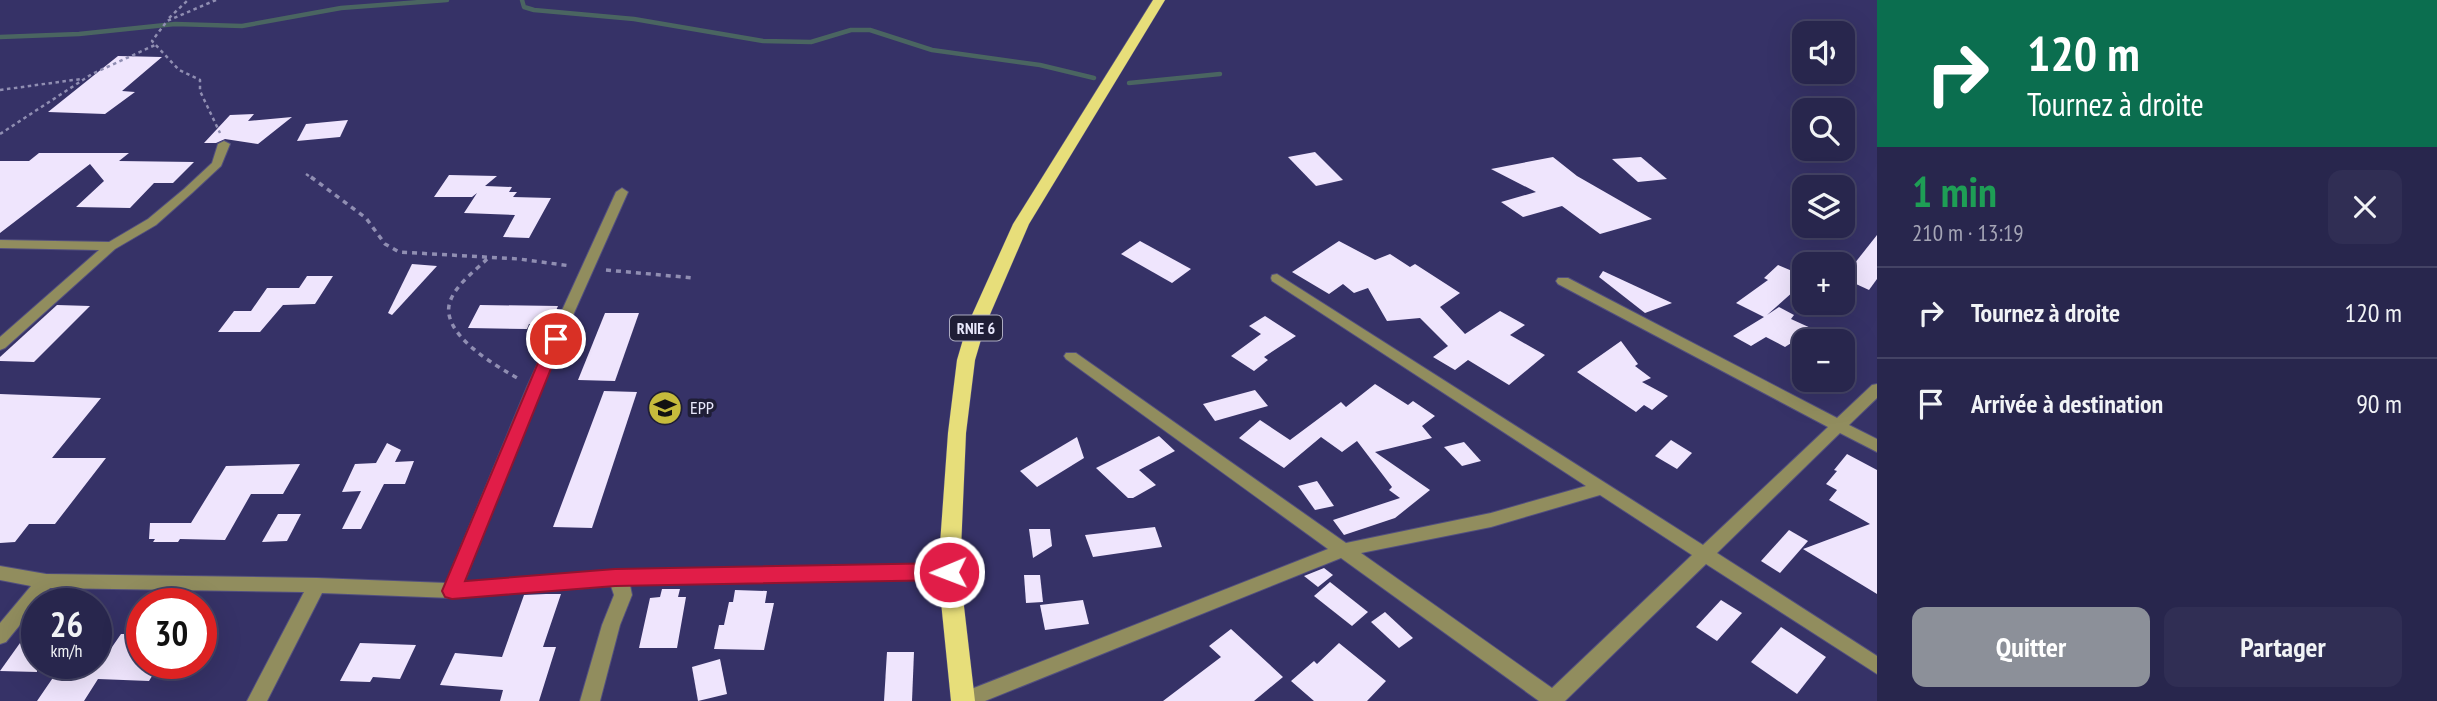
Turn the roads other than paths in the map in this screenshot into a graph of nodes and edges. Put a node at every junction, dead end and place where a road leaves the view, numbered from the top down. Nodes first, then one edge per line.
1 (1158, 0) edge
2 (224, 144) road end
3 (622, 191) dead end
4 (0, 244) edge
5 (111, 246) junction
6 (1277, 278) dead end
7 (1563, 281) dead end
8 (0, 345) edge
9 (1071, 356) dead end
10 (1877, 388) edge
11 (1838, 425) junction
12 (1877, 446) edge
13 (1602, 488) junction
14 (1344, 550) junction
15 (1705, 555) junction
16 (949, 572) junction
17 (0, 573) edge
18 (615, 578) junction
19 (46, 580) junction
20 (317, 585) junction
21 (452, 591) junction
22 (0, 636) edge
23 (1877, 666) edge
24 (257, 701) edge
25 (590, 701) edge
26 (963, 701) edge
27 (1552, 701) edge

1 - 16 main road, RNIE 6
2 - 5 street
3 - 21 street
4 - 5 street
5 - 8 street
6 - 13 street
7 - 11 street
9 - 14 street
10 - 11 street
11 - 12 street
11 - 15 street
13 - 14 street
13 - 15 street
14 - 26 street
14 - 27 street
15 - 23 street
15 - 27 street
16 - 18 street
16 - 26 main road, RNIE 6
17 - 19 street
18 - 21 street
18 - 25 street
19 - 20 street
19 - 22 street
20 - 21 street
20 - 24 street

